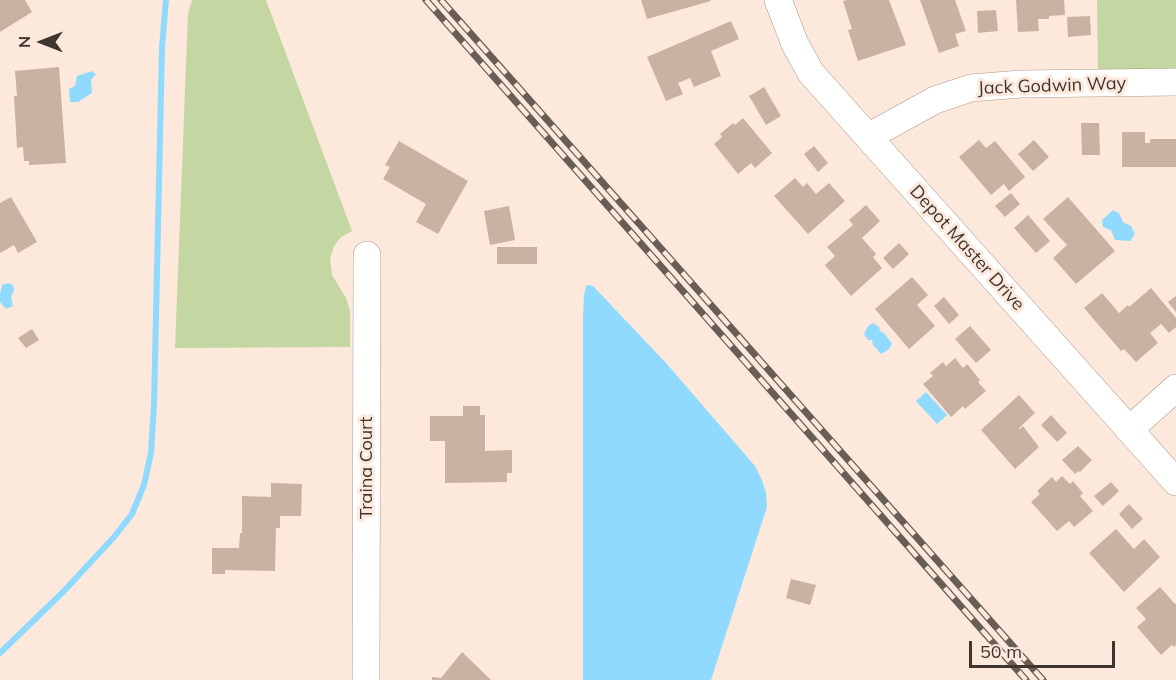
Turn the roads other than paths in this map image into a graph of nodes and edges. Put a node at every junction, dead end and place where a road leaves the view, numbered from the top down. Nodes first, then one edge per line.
1 (778, 0) edge
2 (1176, 82) edge
3 (868, 137) junction
4 (367, 255) dead end
5 (1176, 388) edge
6 (1129, 430) junction
7 (1176, 482) edge
8 (366, 680) edge

1 - 3 street, Depot Master Drive
2 - 3 street, Jack Godwin Way
3 - 6 street, Depot Master Drive
4 - 8 street, Traina Court
5 - 6 street
6 - 7 street, Depot Master Drive

